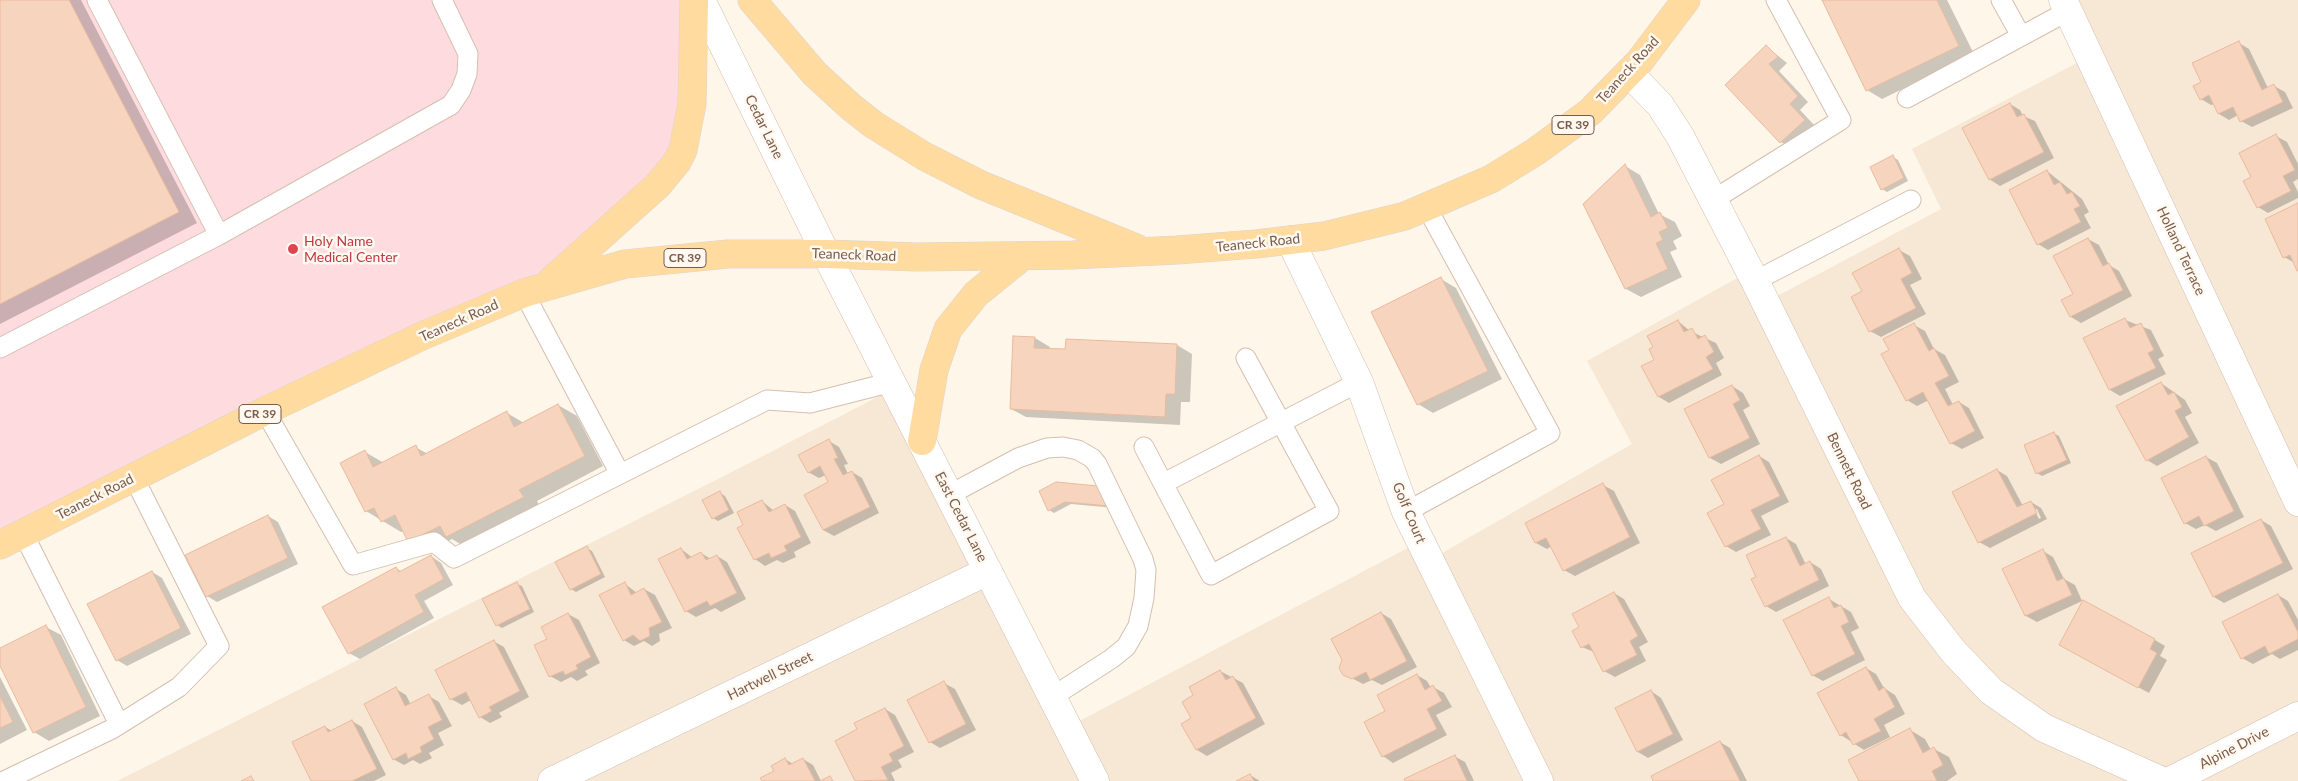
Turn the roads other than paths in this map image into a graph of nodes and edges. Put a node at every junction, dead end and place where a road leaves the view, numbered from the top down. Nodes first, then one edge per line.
1 (97, 0) edge
2 (442, 0) edge
3 (694, 0) edge
4 (701, 0) edge
5 (752, 0) edge
6 (1686, 0) edge
7 (1776, 0) edge
8 (2001, 0) edge
9 (2065, 6) edge
10 (2021, 36) junction
11 (1629, 73) junction
12 (1907, 98) dead end
13 (1713, 200) junction
14 (1911, 200) dead end
15 (1427, 208) junction
16 (218, 235) junction
17 (1290, 240) junction
18 (1144, 251) junction
19 (826, 254) junction
20 (1023, 256) junction
21 (1755, 281) junction
22 (535, 289) junction
23 (0, 348) edge
24 (1246, 358) dead end
25 (892, 382) junction
26 (1359, 382) junction
27 (265, 411) junction
28 (1282, 423) junction
29 (922, 441) junction
30 (1144, 447) dead end
31 (620, 474) junction
32 (134, 478) junction
33 (1164, 483) junction
34 (949, 495) junction
35 (2298, 502) edge
36 (1406, 512) junction
37 (12, 539) edge
38 (988, 571) junction
39 (1052, 697) junction
40 (2298, 716) edge
41 (119, 724) junction
42 (4, 781) edge
43 (552, 781) edge
44 (1095, 781) edge
45 (1539, 781) edge
46 (2162, 781) edge
47 (2170, 781) edge

1 - 16 lane
2 - 16 lane
3 - 22 main road
4 - 19 street, Cedar Lane
5 - 18 main road
6 - 11 main road, Teaneck Road / CR 39
7 - 13 lane
8 - 10 lane
9 - 10 lane
9 - 35 street, Holland Terrace
10 - 12 lane
11 - 13 street, Bennett Road
11 - 15 main road, Teaneck Road / CR 39
13 - 21 street, Bennett Road
14 - 21 lane
15 - 17 main road, Teaneck Road / CR 39
15 - 36 lane
16 - 23 lane
17 - 18 main road, Teaneck Road / CR 39
17 - 26 street, Golf Court
18 - 20 main road, Teaneck Road / CR 39
19 - 20 main road, Teaneck Road / CR 39
19 - 22 main road, Teaneck Road / CR 39
19 - 25 street, East Cedar Lane
20 - 29 main road
21 - 46 street, Bennett Road
22 - 27 main road, Teaneck Road / CR 39
22 - 31 lane
24 - 28 lane
25 - 29 street, East Cedar Lane
25 - 31 lane
26 - 28 lane
26 - 36 street, Golf Court
27 - 31 lane
27 - 32 main road, Teaneck Road / CR 39
28 - 33 lane
28 - 33 lane
29 - 34 street, East Cedar Lane
30 - 33 lane
32 - 37 main road, Teaneck Road / CR 39
32 - 41 lane
34 - 38 street, East Cedar Lane
34 - 39 lane
36 - 45 street, Golf Court
37 - 41 lane
38 - 39 street, East Cedar Lane
38 - 43 street, Hartwell Street
39 - 44 street, East Cedar Lane
40 - 47 street, Alpine Drive
41 - 42 lane

